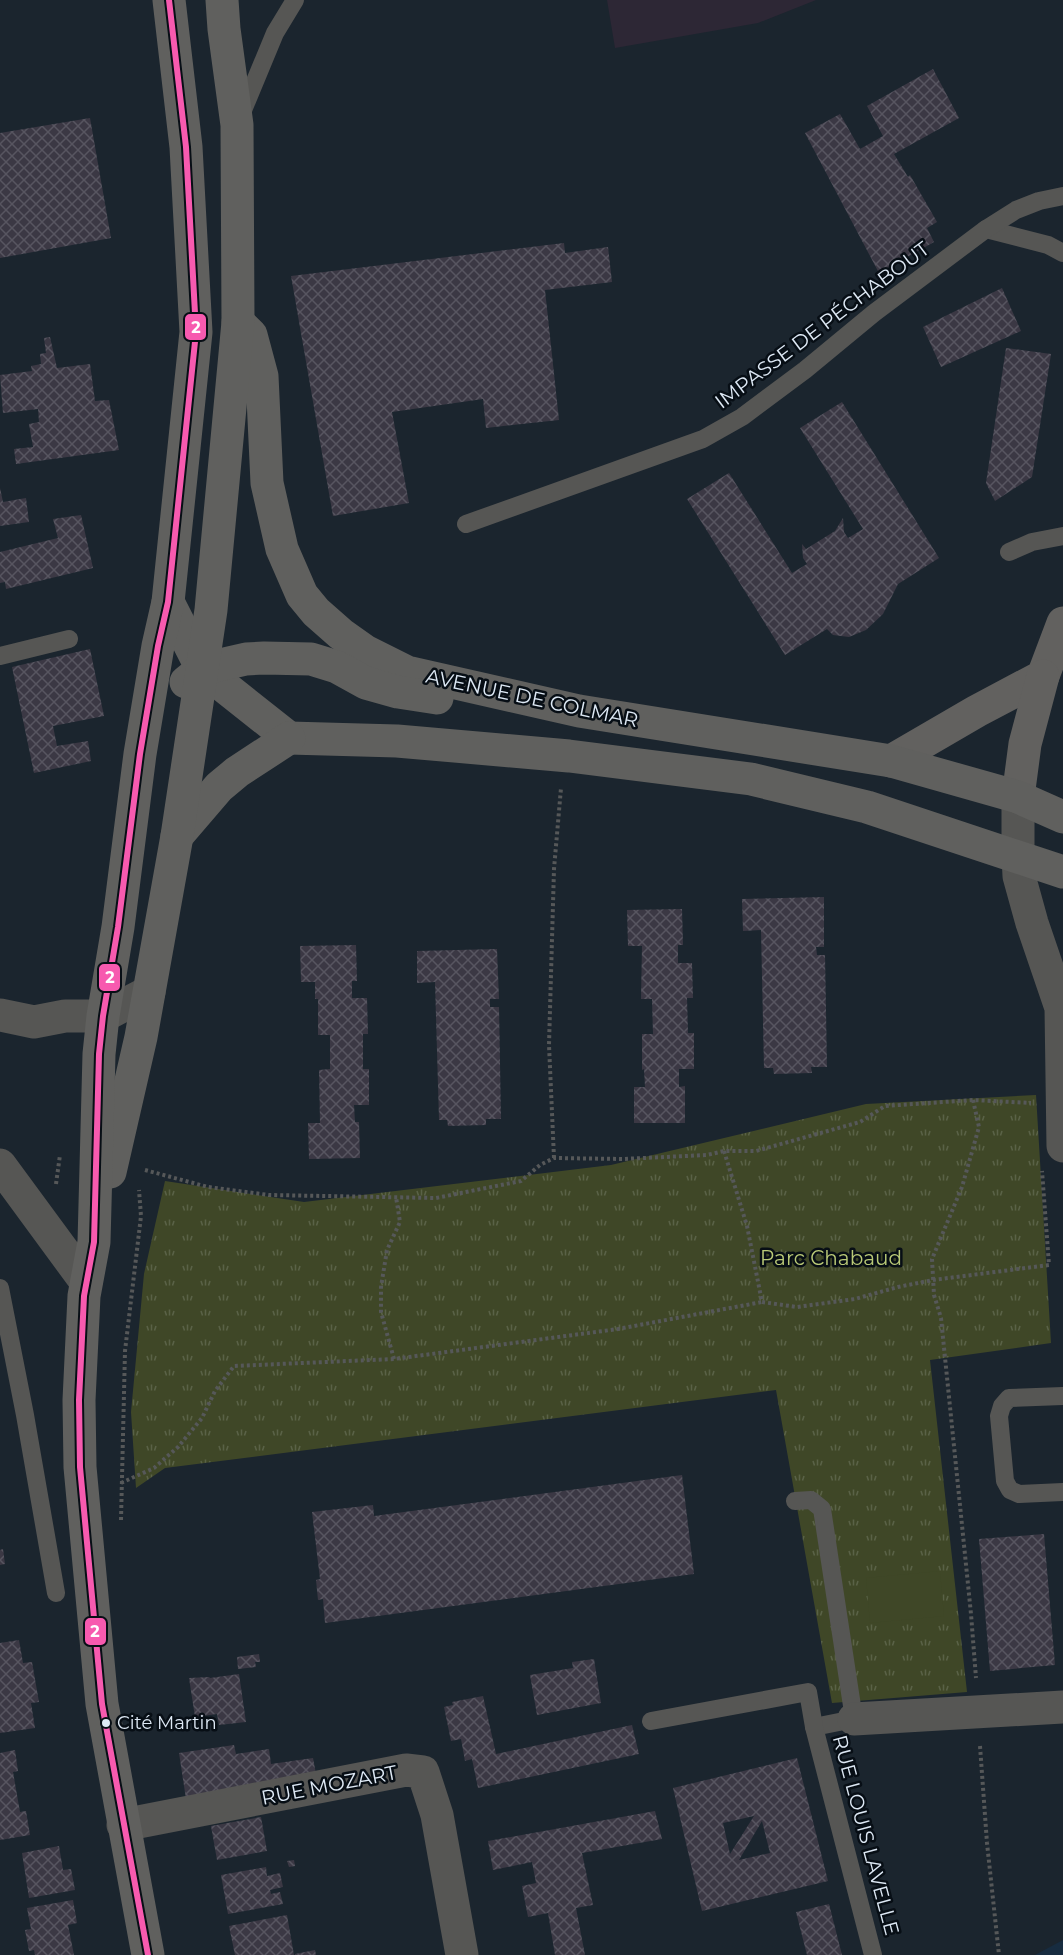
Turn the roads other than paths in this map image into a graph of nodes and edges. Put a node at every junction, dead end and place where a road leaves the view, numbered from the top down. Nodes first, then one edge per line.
1 (169, 0) edge
2 (222, 0) edge
3 (295, 0) edge
4 (237, 125) junction
5 (1063, 196) edge
6 (986, 229) junction
7 (1063, 253) edge
8 (238, 322) junction
9 (466, 524) dead end
10 (1063, 536) edge
11 (1008, 552) dead end
12 (168, 602) junction
13 (1063, 624) edge
14 (69, 639) dead end
15 (0, 656) edge
16 (202, 669) junction
17 (1043, 676) junction
18 (579, 711) junction
19 (147, 715) junction
20 (289, 738) junction
21 (891, 761) junction
22 (1018, 797) junction
23 (1063, 817) edge
24 (177, 836) junction
25 (1018, 856) junction
26 (1063, 872) edge
27 (149, 992) junction
28 (1062, 1006) edge
29 (0, 1015) edge
30 (103, 1016) junction
31 (1052, 1154) edge
32 (0, 1165) edge
33 (94, 1242) junction
34 (86, 1282) junction
35 (0, 1288) edge
36 (1063, 1396) edge
37 (1063, 1492) edge
38 (795, 1501) dead end
39 (56, 1593) dead end
40 (1063, 1707) edge
41 (854, 1719) junction
42 (651, 1721) dead end
43 (814, 1727) junction
44 (123, 1825) junction
45 (148, 1955) edge
46 (462, 1955) edge
47 (873, 1955) edge

1 - 12 main road
2 - 4 main road
3 - 4 lane
4 - 8 main road
5 - 6 lane, IMPASSE DE PÉCHABOUT
6 - 7 lane
6 - 9 lane, IMPASSE DE PÉCHABOUT
8 - 16 main road
8 - 18 main road, AVENUE DE COLMAR
10 - 11 lane
12 - 16 main road
12 - 19 main road
13 - 17 street
14 - 15 lane
16 - 18 main road
16 - 19 main road
16 - 20 main road
16 - 24 main road
17 - 21 street
17 - 22 street
18 - 21 main road, AVENUE DE COLMAR
19 - 30 main road
20 - 24 main road
20 - 25 main road
21 - 22 main road, AVENUE DE COLMAR
22 - 23 main road, AVENUE DE COLMAR
22 - 25 street
24 - 27 main road
25 - 26 main road
25 - 28 street
27 - 30 street
27 - 33 main road
28 - 31 street
29 - 30 street
30 - 33 main road
32 - 34 street
33 - 34 main road
34 - 44 main road
35 - 39 lane
36 - 37 lane
38 - 41 lane
40 - 41 street
41 - 43 lane
42 - 43 lane, RUE LOUIS LAVELLE
43 - 47 lane, RUE LOUIS LAVELLE
44 - 45 main road
44 - 46 street, RUE MOZART

